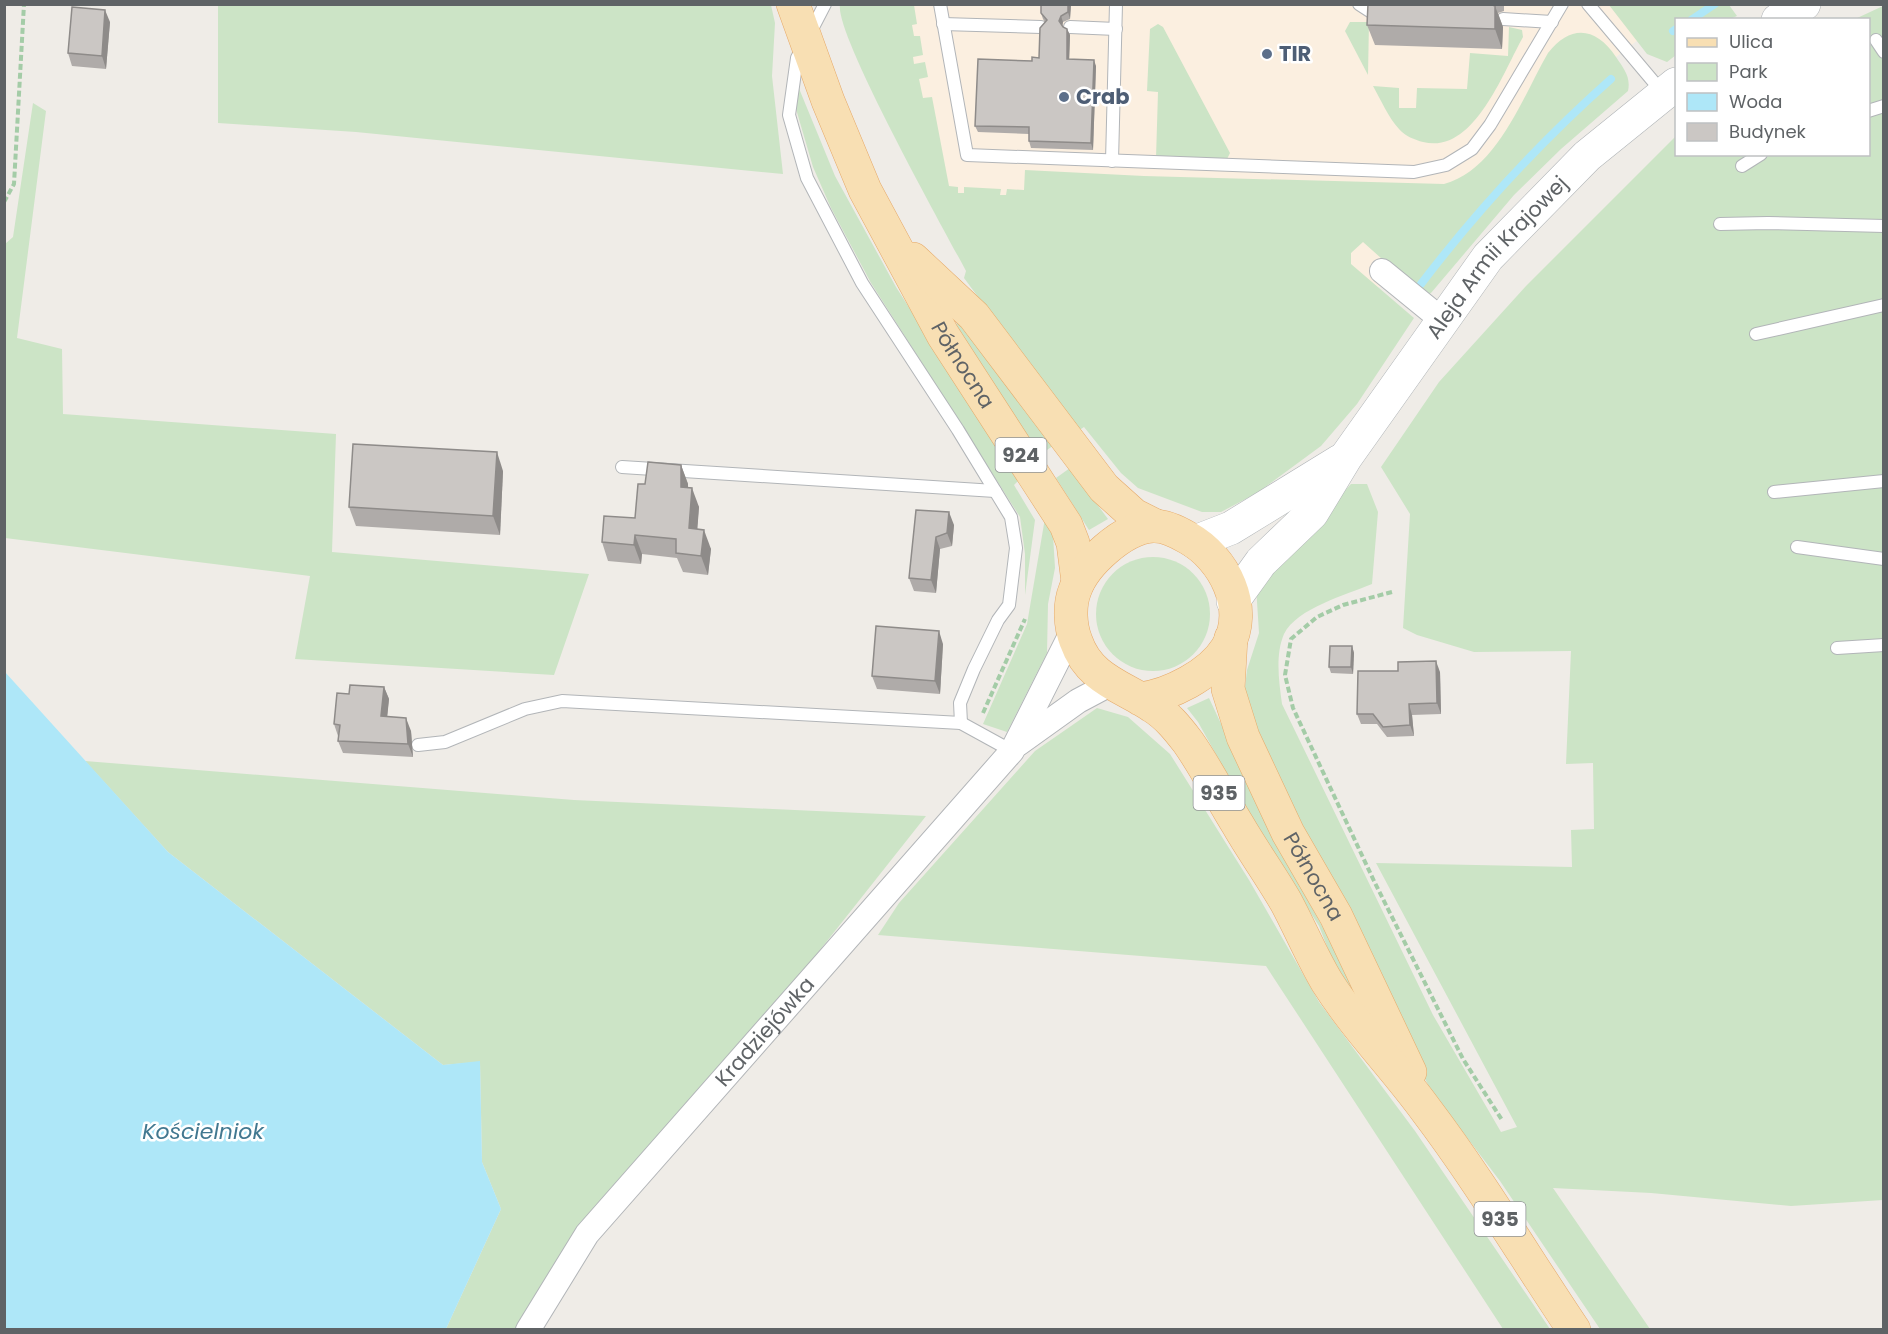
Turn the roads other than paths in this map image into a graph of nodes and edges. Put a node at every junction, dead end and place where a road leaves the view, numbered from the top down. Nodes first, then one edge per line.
1 (793, 4) edge
2 (825, 4) edge
3 (940, 4) edge
4 (1116, 4) edge
5 (1359, 4) edge
6 (1562, 4) edge
7 (1588, 4) edge
8 (1804, 4) edge
9 (1376, 15) edge
10 (1781, 18) edge
11 (1503, 19) dead end
12 (1552, 22) junction
13 (943, 24) junction
14 (1041, 27) edge
15 (1071, 27) dead end
16 (1116, 29) junction
17 (1876, 40) dead end
18 (806, 42) junction
19 (1884, 52) edge
20 (1670, 89) edge
21 (1758, 156) edge
22 (1112, 161) junction
23 (1742, 165) dead end
24 (1720, 224) dead end
25 (1884, 226) edge
26 (894, 241) junction
27 (1382, 271) dead end
28 (1884, 305) edge
29 (1442, 320) junction
30 (1756, 334) dead end
31 (1346, 457) junction
32 (622, 467) dead end
33 (1884, 481) edge
34 (995, 491) junction
35 (1774, 492) dead end
36 (1156, 526) junction
37 (1195, 542) junction
38 (1797, 547) dead end
39 (1884, 559) edge
40 (1078, 582) junction
41 (1233, 601) junction
42 (1073, 630) junction
43 (1231, 638) junction
44 (1884, 645) edge
45 (1837, 648) dead end
46 (1110, 684) junction
47 (1140, 699) junction
48 (961, 723) junction
49 (418, 745) dead end
50 (1015, 747) junction
51 (1426, 1109) junction
52 (528, 1329) edge
53 (1574, 1329) edge

1 - 18 main road, Północna / 924
2 - 18 lane
3 - 13 lane
4 - 16 lane
5 - 9 lane
6 - 12 lane
7 - 20 lane
8 - 10 main road
11 - 12 lane
12 - 22 lane
13 - 14 lane
13 - 22 lane
15 - 16 lane
16 - 22 lane
17 - 19 lane
18 - 26 main road, Północna / 924
18 - 34 lane
20 - 29 main road, Aleja Armii Krajowej
21 - 23 lane
24 - 25 lane
26 - 36 main road, Północna / 924
26 - 40 main road, Północna / 924
27 - 29 street
28 - 30 lane
29 - 31 main road, Aleja Armii Krajowej
31 - 37 main road, Aleja Armii Krajowej
31 - 41 main road, Aleja Armii Krajowej
32 - 34 lane
33 - 35 lane
34 - 48 lane
36 - 37 main road, 924
36 - 40 main road
37 - 41 main road, 924
38 - 39 lane
40 - 42 main road, 924
41 - 43 main road, 924
42 - 46 main road, 924
42 - 50 street, Kradziejówka
43 - 47 main road
43 - 51 main road, Północna / 935
44 - 45 lane
46 - 47 main road, 924
46 - 50 street, Kradziejówka
47 - 51 main road, Północna / 935
48 - 49 lane
48 - 50 lane
50 - 52 street, Kradziejówka
51 - 53 main road, Północna / 935

